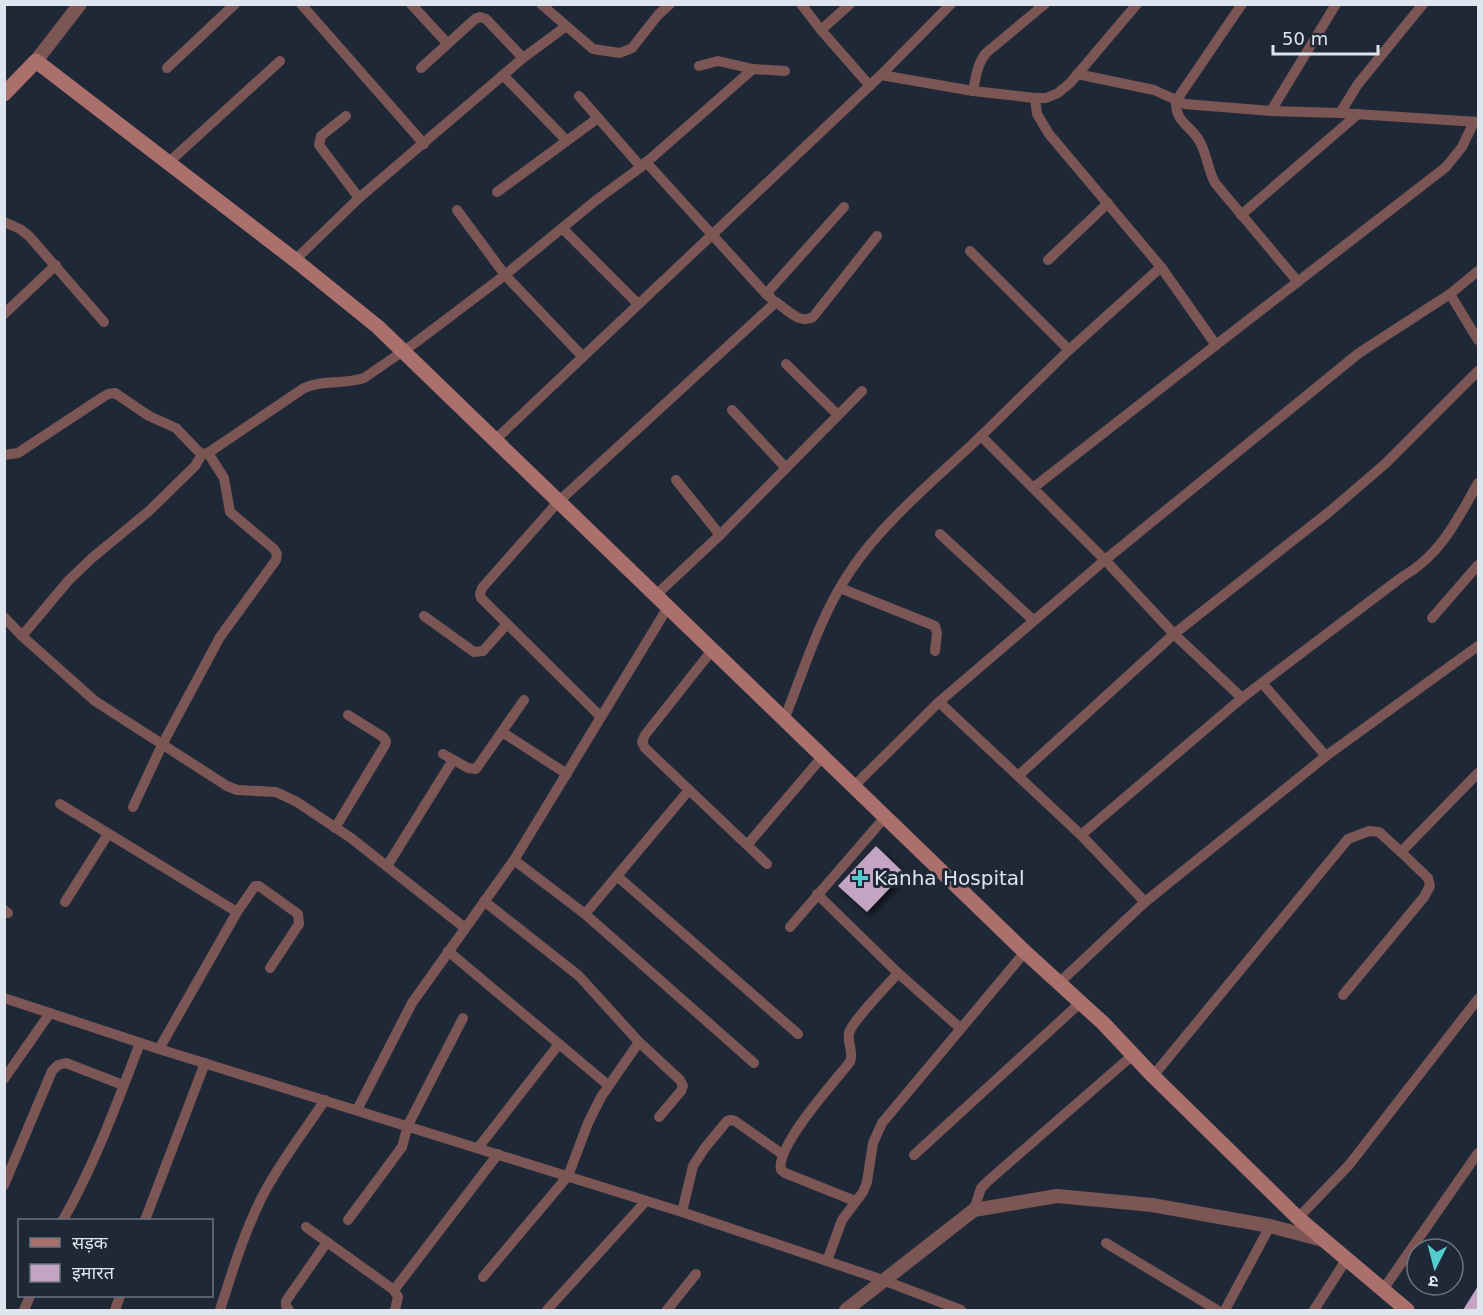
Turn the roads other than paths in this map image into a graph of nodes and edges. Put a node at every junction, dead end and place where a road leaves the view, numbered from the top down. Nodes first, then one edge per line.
1 (80, 4) edge
2 (235, 4) edge
3 (301, 4) edge
4 (411, 4) edge
5 (541, 4) edge
6 (801, 4) edge
7 (850, 4) edge
8 (951, 4) edge
9 (1045, 4) edge
10 (1137, 4) edge
11 (1242, 4) edge
12 (1336, 4) edge
13 (1423, 4) edge
14 (670, 5) edge
15 (565, 27) junction
16 (820, 30) junction
17 (447, 43) junction
18 (523, 58) junction
19 (36, 60) junction
20 (280, 61) dead end
21 (699, 66) dead end
22 (167, 68) dead end
23 (421, 68) dead end
24 (753, 69) junction
25 (785, 71) dead end
26 (1077, 74) junction
27 (503, 75) junction
28 (881, 75) junction
29 (870, 86) junction
30 (973, 91) junction
31 (4, 94) edge
32 (579, 96) dead end
33 (1035, 98) junction
34 (1176, 101) junction
35 (1270, 111) junction
36 (1340, 113) junction
37 (1358, 114) junction
38 (346, 116) dead end
39 (598, 118) junction
40 (1476, 122) edge
41 (566, 140) junction
42 (424, 144) junction
43 (169, 162) junction
44 (643, 165) junction
45 (497, 192) dead end
46 (359, 198) junction
47 (1108, 203) junction
48 (844, 207) dead end
49 (457, 210) dead end
50 (1241, 215) junction
51 (4, 222) edge
52 (562, 228) junction
53 (713, 234) junction
54 (877, 236) dead end
55 (970, 251) dead end
56 (295, 260) junction
57 (1048, 260) dead end
58 (56, 265) junction
59 (1161, 267) junction
60 (1479, 271) edge
61 (505, 275) junction
62 (1298, 282) junction
63 (766, 294) junction
64 (1450, 294) junction
65 (776, 302) junction
66 (638, 304) junction
67 (4, 314) edge
68 (105, 322) dead end
69 (1479, 340) edge
70 (1216, 345) junction
71 (1070, 350) junction
72 (403, 351) junction
73 (584, 357) junction
74 (786, 364) dead end
75 (1479, 371) edge
76 (862, 391) dead end
77 (732, 410) dead end
78 (838, 415) junction
79 (981, 435) junction
80 (495, 441) junction
81 (205, 454) junction
82 (4, 455) edge
83 (786, 468) junction
84 (675, 480) dead end
85 (1479, 483) edge
86 (1033, 488) junction
87 (558, 502) junction
88 (940, 534) dead end
89 (720, 535) junction
90 (1105, 560) junction
91 (1479, 565) edge
92 (840, 588) junction
93 (656, 595) junction
94 (668, 607) junction
95 (4, 616) edge
96 (424, 616) dead end
97 (1432, 618) dead end
98 (1034, 620) junction
99 (507, 624) junction
100 (1174, 634) junction
101 (22, 636) junction
102 (1479, 646) edge
103 (713, 649) junction
104 (935, 651) dead end
105 (1262, 683) junction
106 (1242, 698) junction
107 (524, 700) dead end
108 (939, 702) junction
109 (348, 715) dead end
110 (600, 716) junction
111 (784, 720) junction
112 (502, 732) junction
113 (162, 745) junction
114 (823, 756) junction
115 (1326, 756) junction
116 (1479, 773) edge
117 (567, 774) junction
118 (1018, 776) junction
119 (1469, 783) junction
120 (854, 786) junction
121 (689, 790) junction
122 (1479, 791) edge
123 (60, 804) dead end
124 (133, 807) dead end
125 (886, 816) junction
126 (335, 828) junction
127 (108, 834) junction
128 (1081, 836) junction
129 (748, 844) junction
130 (1401, 852) junction
131 (514, 860) junction
132 (767, 864) dead end
133 (387, 866) junction
134 (617, 876) junction
135 (817, 894) junction
136 (484, 901) junction
137 (65, 902) dead end
138 (1145, 902) junction
139 (237, 912) junction
140 (585, 914) junction
141 (790, 927) dead end
142 (465, 928) junction
143 (448, 951) junction
144 (1025, 952) junction
145 (270, 968) dead end
146 (898, 973) junction
147 (1059, 983) junction
148 (1342, 995) dead end
149 (4, 998) edge
150 (1479, 999) edge
151 (1080, 1003) junction
152 (50, 1013) junction
153 (463, 1018) dead end
154 (960, 1028) junction
155 (798, 1034) dead end
156 (639, 1042) junction
157 (140, 1043) junction
158 (559, 1044) junction
159 (159, 1049) junction
160 (1134, 1054) junction
161 (206, 1063) junction
162 (754, 1063) dead end
163 (1153, 1076) junction
164 (4, 1079) edge
165 (123, 1085) junction
166 (608, 1085) junction
167 (325, 1100) junction
168 (357, 1110) junction
169 (658, 1117) dead end
170 (408, 1125) junction
171 (478, 1148) junction
172 (498, 1154) junction
173 (782, 1154) junction
174 (914, 1155) dead end
175 (1478, 1155) edge
176 (568, 1176) junction
177 (4, 1185) edge
178 (855, 1200) junction
179 (645, 1201) junction
180 (974, 1210) junction
181 (682, 1212) junction
182 (1298, 1218) junction
183 (64, 1219) edge
184 (147, 1219) edge
185 (348, 1220) dead end
186 (1270, 1226) junction
187 (306, 1227) dead end
188 (1323, 1240) junction
189 (327, 1242) junction
190 (1106, 1243) dead end
191 (1346, 1260) junction
192 (827, 1261) junction
193 (696, 1274) dead end
194 (483, 1277) dead end
195 (883, 1280) junction
196 (394, 1290) junction
197 (1383, 1291) junction
198 (30, 1297) edge
199 (947, 1308) edge
200 (24, 1311) edge
201 (220, 1311) edge
202 (289, 1311) edge
203 (395, 1311) edge
204 (547, 1311) edge
205 (667, 1311) edge
206 (846, 1311) edge
207 (962, 1311) edge
208 (1217, 1311) edge
209 (1225, 1311) edge
210 (1314, 1311) edge
211 (1407, 1311) edge

1 - 19 street
2 - 22 street
3 - 42 street
4 - 17 street
5 - 15 street
6 - 16 street
7 - 16 street
8 - 28 street
9 - 30 street
10 - 26 street
11 - 34 street
12 - 35 street
13 - 36 street
14 - 15 street
15 - 18 street
16 - 29 street
17 - 18 street
17 - 23 street
18 - 27 street
19 - 31 main road
19 - 43 main road
20 - 43 street
21 - 24 street
24 - 25 street
24 - 44 street
26 - 33 street
26 - 34 street
27 - 41 street
27 - 42 street
28 - 29 street
28 - 30 street
29 - 53 street
30 - 33 street
32 - 39 street
33 - 47 street
34 - 35 street
34 - 50 street
35 - 36 street
36 - 37 street
37 - 40 street
37 - 50 street
38 - 46 street
39 - 41 street
39 - 44 street
40 - 62 street
41 - 45 street
42 - 46 street
43 - 56 main road
44 - 52 street
44 - 53 street
46 - 56 street
47 - 57 street
47 - 59 street
48 - 63 street
49 - 61 street
50 - 62 street
51 - 58 street
52 - 61 street
52 - 66 street
53 - 63 street
53 - 66 street
54 - 65 street
55 - 71 street
56 - 72 main road
58 - 67 street
58 - 68 street
59 - 70 street
59 - 71 street
60 - 64 street
61 - 72 street
61 - 73 street
62 - 70 street
63 - 65 street
64 - 69 street
64 - 90 street
65 - 87 street
66 - 73 street
70 - 86 street
71 - 79 street
72 - 80 main road
72 - 81 street
73 - 80 street
74 - 78 street
75 - 100 street
76 - 78 street
77 - 83 street
78 - 83 street
79 - 86 street
79 - 92 street
80 - 87 main road
81 - 82 street
81 - 101 street
81 - 113 street
83 - 89 street
84 - 89 street
85 - 105 street
86 - 90 street
87 - 93 main road
87 - 99 street
88 - 98 street
89 - 93 street
90 - 98 street
90 - 100 street
91 - 97 street
92 - 104 street
92 - 111 street
93 - 94 main road
94 - 103 main road
94 - 110 street
95 - 101 street
96 - 99 street
98 - 108 street
99 - 110 street
100 - 106 street
100 - 118 street
101 - 113 street
102 - 115 street
103 - 111 main road
103 - 121 street
105 - 106 street
105 - 115 street
106 - 128 street
107 - 112 street
108 - 118 street
108 - 120 street
109 - 126 street
110 - 117 street
111 - 114 main road
112 - 117 street
112 - 133 street
113 - 124 street
113 - 126 street
114 - 120 main road
114 - 129 street
115 - 138 street
116 - 119 street
117 - 131 street
118 - 128 street
119 - 122 street
119 - 130 street
120 - 125 main road
121 - 129 street
121 - 134 street
123 - 127 street
125 - 135 street
125 - 144 main road
126 - 133 street
127 - 137 street
127 - 139 street
128 - 138 street
129 - 132 street
130 - 148 street
130 - 163 street
131 - 136 street
131 - 140 street
133 - 142 street
134 - 140 street
134 - 155 street
135 - 141 street
135 - 146 street
136 - 142 street
136 - 156 street
138 - 147 street
139 - 145 street
139 - 159 street
140 - 162 street
142 - 143 street
143 - 158 street
143 - 168 street
144 - 147 main road
144 - 154 street
146 - 154 street
146 - 173 street
147 - 151 main road
149 - 152 street
150 - 182 street
151 - 160 main road
151 - 174 street
152 - 157 street
152 - 164 street
153 - 170 street
154 - 178 street
156 - 166 street
156 - 169 street
157 - 159 street
157 - 165 street
158 - 166 street
158 - 171 street
159 - 161 street
160 - 163 main road
160 - 180 street
161 - 167 street
161 - 184 street
163 - 182 main road
165 - 177 street
165 - 183 street
166 - 176 street
167 - 168 street
167 - 201 street
168 - 170 street
170 - 171 street
170 - 185 street
171 - 172 street
172 - 176 street
172 - 196 street
173 - 178 street
173 - 181 street
175 - 197 street
176 - 179 street
176 - 194 street
178 - 192 street
179 - 181 street
179 - 204 street
180 - 186 street
180 - 195 street
181 - 192 street
182 - 188 main road
186 - 188 street
186 - 209 street
187 - 189 street
188 - 191 main road
189 - 196 street
189 - 202 street
190 - 208 street
191 - 197 main road
191 - 210 street
192 - 195 street
193 - 205 street
195 - 199 street
195 - 206 street
196 - 203 street
197 - 211 main road
198 - 200 street
199 - 207 street

